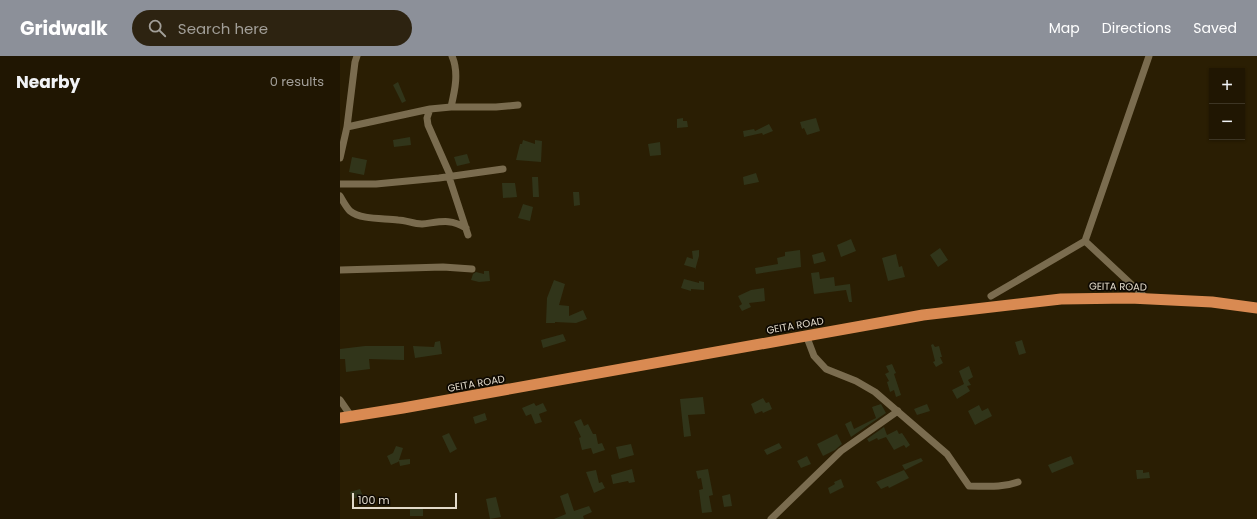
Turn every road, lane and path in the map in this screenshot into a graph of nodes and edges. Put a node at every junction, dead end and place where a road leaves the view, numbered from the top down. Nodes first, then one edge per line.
1 (357, 56) edge
2 (452, 56) edge
3 (1149, 56) edge
4 (518, 105) dead end
5 (452, 106) junction
6 (430, 109) junction
7 (347, 127) junction
8 (340, 158) edge
9 (503, 169) dead end
10 (450, 177) junction
11 (340, 184) edge
12 (340, 196) edge
13 (1085, 241) junction
14 (472, 269) dead end
15 (340, 270) edge
16 (991, 296) dead end
17 (1146, 299) junction
18 (1257, 308) edge
19 (806, 335) junction
20 (340, 400) edge
21 (898, 411) junction
22 (346, 417) edge
23 (1018, 482) dead end
24 (771, 519) edge

1 - 7 street
2 - 5 street
3 - 13 street
4 - 5 street
5 - 6 street
6 - 7 street
6 - 10 street
7 - 8 street
9 - 10 street
10 - 11 street
10 - 12 street
13 - 16 street
13 - 17 street
14 - 15 street
17 - 18 highway, GEITA ROAD
17 - 19 highway, GEITA ROAD
19 - 21 street
19 - 22 highway, GEITA ROAD
20 - 22 street
21 - 23 street
21 - 24 street

